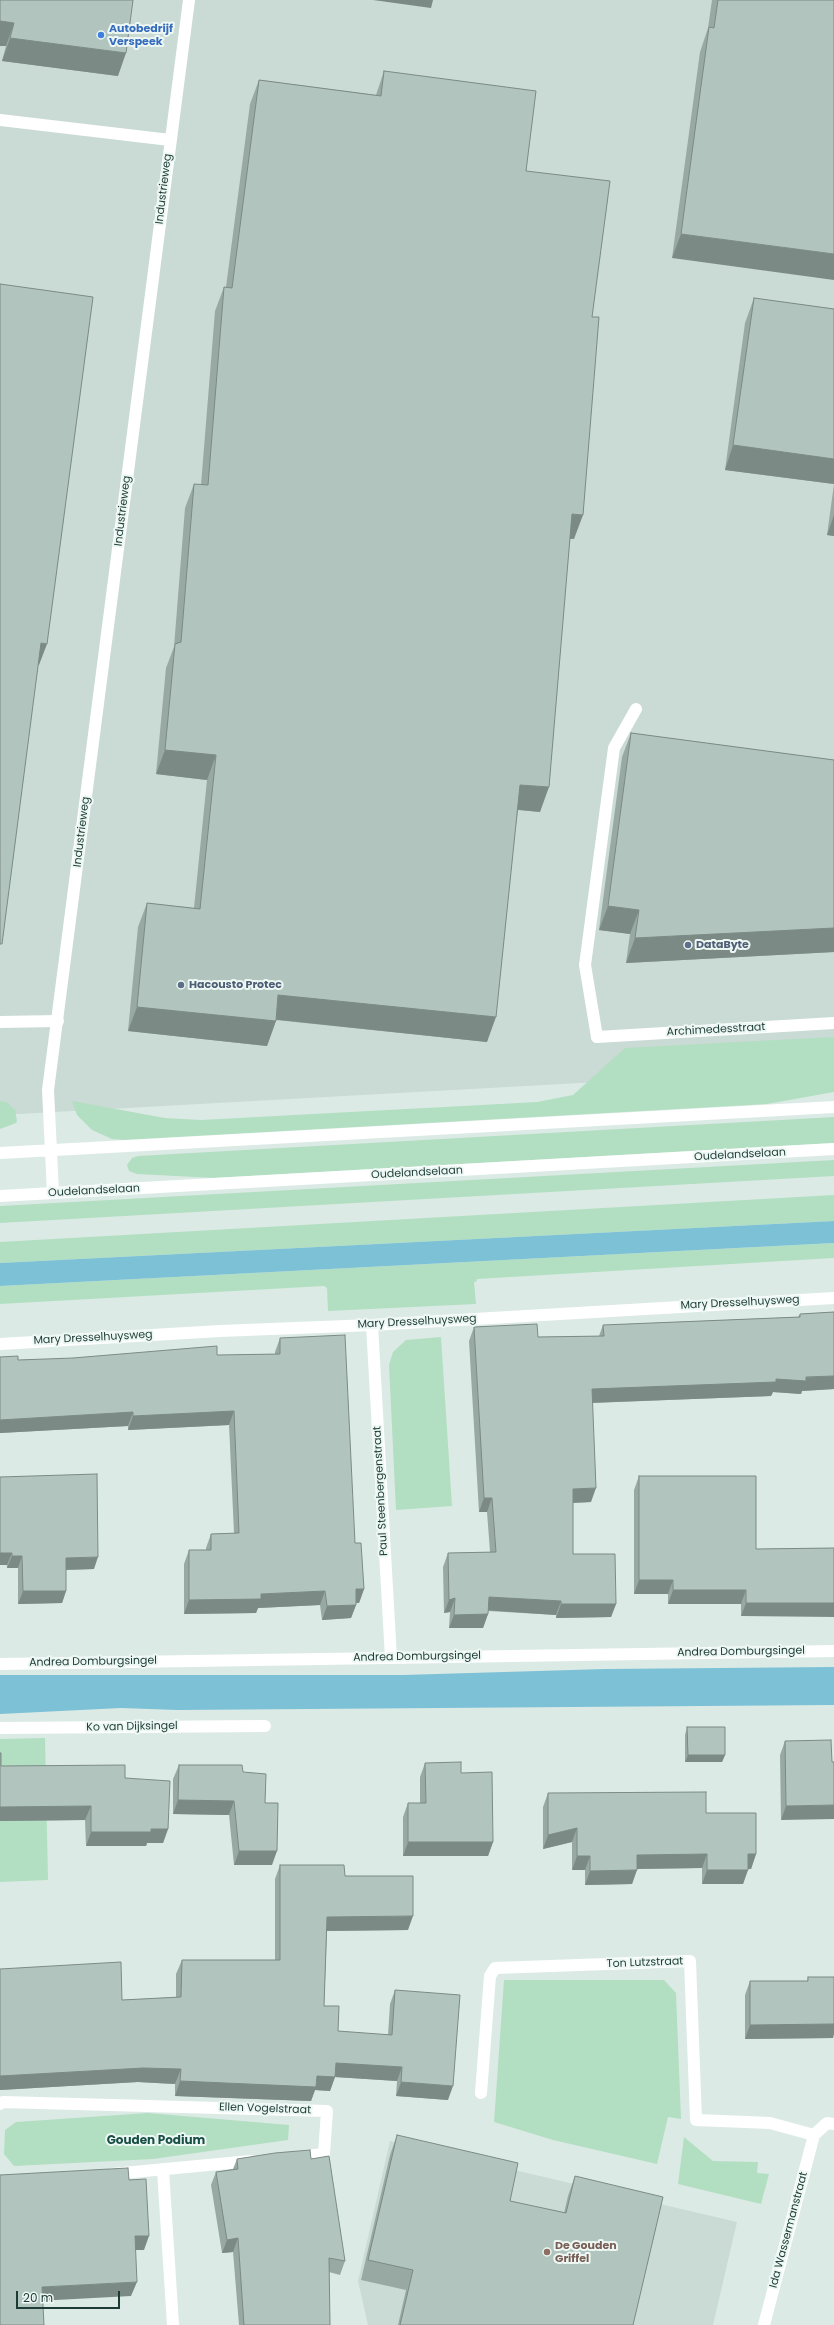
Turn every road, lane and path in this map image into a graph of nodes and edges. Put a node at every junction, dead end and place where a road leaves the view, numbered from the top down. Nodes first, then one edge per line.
1 (189, 0) edge
2 (0, 120) edge
3 (170, 140) junction
4 (636, 709) dead end
5 (58, 1021) junction
6 (0, 1022) edge
7 (834, 1024) edge
8 (834, 1107) edge
9 (834, 1149) edge
10 (51, 1150) junction
11 (0, 1153) edge
12 (53, 1193) junction
13 (0, 1196) edge
14 (834, 1298) edge
15 (372, 1325) junction
16 (0, 1344) edge
17 (834, 1651) edge
18 (391, 1658) junction
19 (0, 1664) edge
20 (265, 1726) dead end
21 (0, 1728) edge
22 (481, 2093) dead end
23 (0, 2104) edge
24 (834, 2124) edge
25 (814, 2134) junction
26 (285, 2158) edge
27 (262, 2160) edge
28 (163, 2170) junction
29 (99, 2175) edge
30 (173, 2325) edge
31 (764, 2325) edge

1 - 3 street, Industrieweg
2 - 3 street
3 - 5 street, Industrieweg
4 - 7 street, Archimedesstraat
5 - 6 street
5 - 10 street, Industrieweg
8 - 10 street
9 - 12 street, Oudelandselaan
10 - 11 street
10 - 12 street, Industrieweg
12 - 13 street, Oudelandselaan
14 - 15 street, Mary Dresselhuysweg
15 - 16 street, Mary Dresselhuysweg
15 - 18 street, Paul Steenbergenstraat
17 - 18 street, Andrea Domburgsingel
18 - 19 street, Andrea Domburgsingel
20 - 21 street, Ko van Dijksingel
22 - 25 street, Ton Lutzstraat
23 - 26 street, Ellen Vogelstraat
24 - 25 street
25 - 31 street, Ida Wassermanstraat
27 - 28 street
28 - 29 street
28 - 30 street

